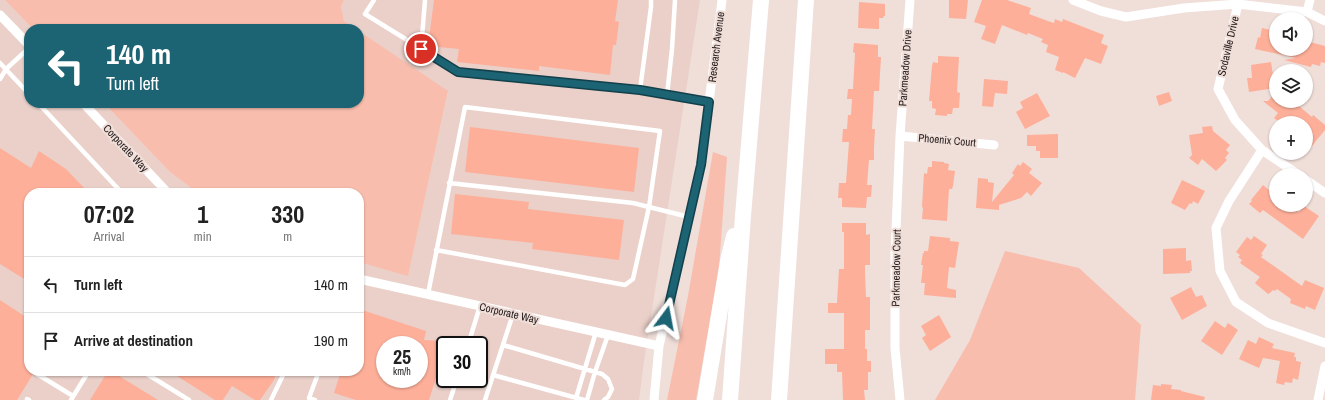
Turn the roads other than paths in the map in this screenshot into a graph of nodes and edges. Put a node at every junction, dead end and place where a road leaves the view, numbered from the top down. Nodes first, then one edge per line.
1 (374, 0) edge
2 (425, 0) edge
3 (650, 0) edge
4 (675, 0) edge
5 (722, 0) edge
6 (761, 0) edge
7 (806, 0) edge
8 (910, 0) edge
9 (1073, 0) edge
10 (1310, 0) edge
11 (1238, 4) junction
12 (1307, 12) joint
13 (0, 15) edge
14 (1313, 15) edge
15 (1325, 21) edge
16 (24, 41) edge
17 (421, 49) junction
18 (24, 52) edge
19 (0, 63) edge
20 (6, 69) junction
21 (0, 79) edge
22 (24, 89) edge
23 (640, 90) junction
24 (667, 95) junction
25 (709, 102) junction
26 (43, 108) edge
27 (89, 108) edge
28 (900, 136) junction
29 (994, 145) dead end
30 (1262, 150) junction
31 (1288, 168) edge
32 (449, 183) junction
33 (1313, 185) edge
34 (117, 188) edge
35 (163, 188) edge
36 (1325, 193) edge
37 (649, 207) junction
38 (743, 216) junction
39 (689, 217) junction
40 (436, 250) junction
41 (364, 280) edge
42 (428, 294) junction
43 (480, 306) junction
44 (513, 314) junction
45 (596, 332) junction
46 (608, 335) junction
47 (471, 336) edge
48 (1325, 343) edge
49 (503, 345) junction
50 (659, 346) junction
51 (1325, 366) edge
52 (585, 369) junction
53 (595, 372) junction
54 (493, 375) junction
55 (41, 376) edge
56 (86, 376) edge
57 (150, 376) edge
58 (283, 376) edge
59 (317, 376) edge
60 (454, 388) edge
61 (72, 398) edge
62 (576, 398) junction
63 (189, 400) edge
64 (271, 400) edge
65 (315, 400) edge
66 (450, 400) edge
67 (485, 400) edge
68 (584, 400) edge
69 (587, 400) edge
70 (604, 400) edge
71 (654, 400) edge
72 (705, 400) edge
73 (730, 400) edge
74 (779, 400) edge
75 (900, 400) edge
76 (1318, 400) edge

1 - 17 lane
2 - 17 lane
3 - 23 lane
4 - 24 lane
5 - 25 street, Research Avenue
6 - 38 highway
7 - 74 highway
8 - 28 street, Parkmeadow Drive
9 - 11 street
10 - 12 street
11 - 12 street
11 - 30 street, Sodaville Drive
13 - 16 street
14 - 15 street
17 - 23 lane
18 - 20 lane
19 - 20 lane
20 - 21 lane
20 - 22 lane
23 - 24 lane
24 - 25 lane
25 - 39 street, Research Avenue
26 - 34 lane
27 - 35 street, Corporate Way
28 - 29 street, Phoenix Court
28 - 75 street, Parkmeadow Court
30 - 31 street, Sodaville Drive
30 - 48 street
32 - 37 lane
32 - 37 lane
32 - 40 lane
33 - 36 street
37 - 39 lane
37 - 40 lane
38 - 72 highway
38 - 73 highway
39 - 50 street, Research Avenue
40 - 42 lane
41 - 42 street, Corporate Way
42 - 43 street, Corporate Way
43 - 44 street, Corporate Way
43 - 47 lane
44 - 45 street, Corporate Way
44 - 49 lane
45 - 46 street, Corporate Way
45 - 52 lane
46 - 50 street, Corporate Way
46 - 53 lane
49 - 52 lane
49 - 54 lane
50 - 71 street, Research Avenue
51 - 76 street
52 - 53 lane
52 - 62 lane
53 - 69 lane
53 - 70 lane
54 - 62 lane
54 - 67 lane
55 - 61 lane
56 - 61 lane
57 - 63 lane
58 - 64 lane
59 - 65 lane
60 - 66 lane
62 - 68 lane

